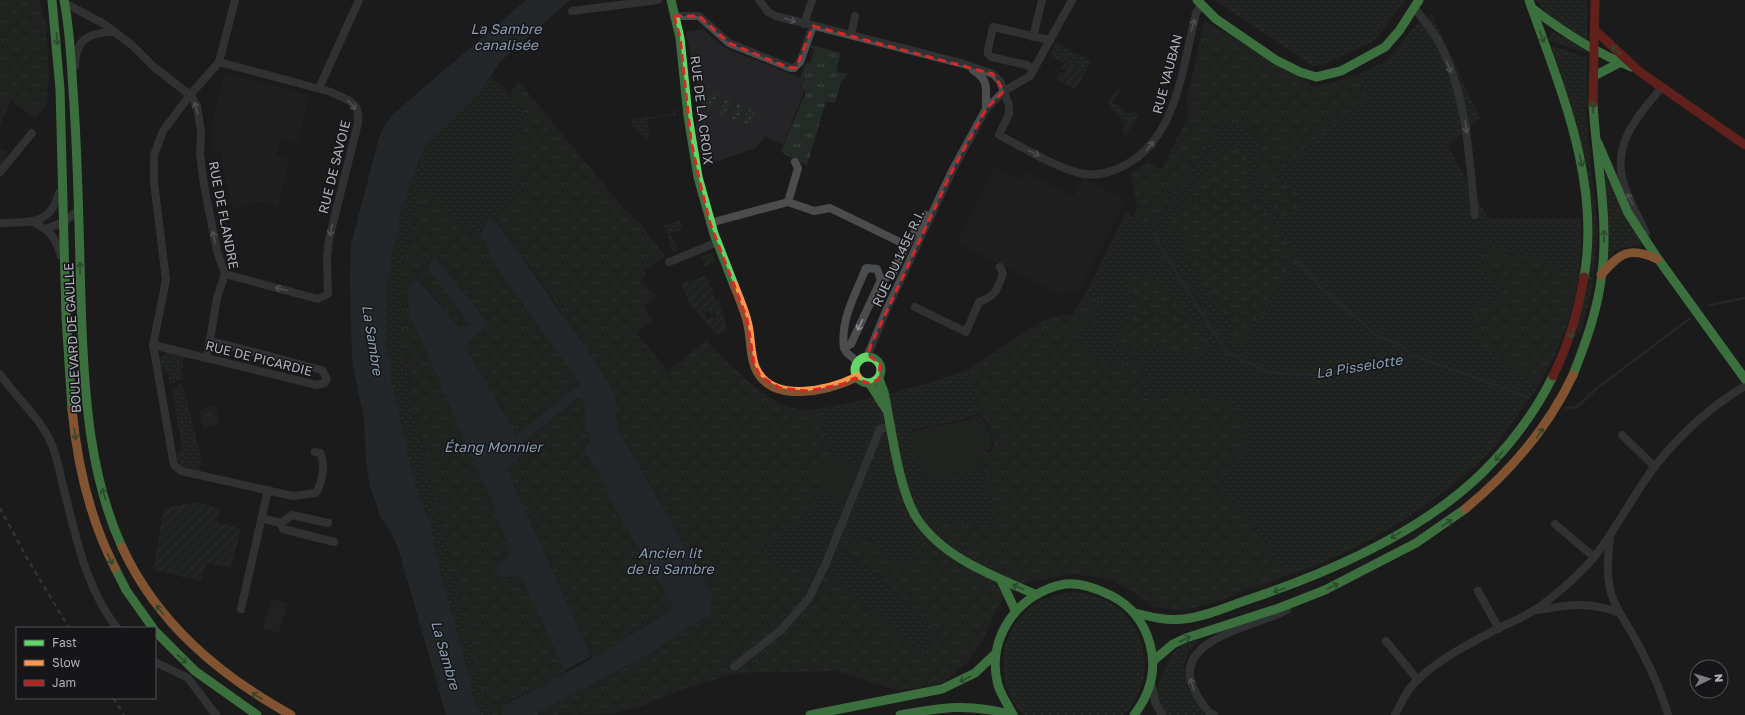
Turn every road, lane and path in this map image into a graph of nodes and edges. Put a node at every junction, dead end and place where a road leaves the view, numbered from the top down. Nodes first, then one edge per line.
1 (52, 0) edge
2 (235, 0) edge
3 (359, 0) edge
4 (658, 0) edge
5 (671, 0) edge
6 (759, 0) edge
7 (812, 0) edge
8 (1042, 0) edge
9 (1072, 0) edge
10 (1595, 0) edge
11 (64, 2) edge
12 (1199, 2) edge
13 (609, 3) edge
14 (1417, 4) edge
15 (1530, 4) edge
16 (572, 11) dead end
17 (674, 16) junction
18 (855, 16) dead end
19 (804, 24) junction
20 (813, 26) junction
21 (1596, 31) junction
22 (115, 32) junction
23 (851, 35) junction
24 (1033, 37) junction
25 (1050, 40) junction
26 (1595, 50) junction
27 (219, 62) junction
28 (1619, 63) junction
29 (964, 64) junction
30 (1637, 69) junction
31 (1034, 70) junction
32 (1594, 76) junction
33 (1662, 87) junction
34 (318, 88) junction
35 (1004, 91) junction
36 (75, 93) junction
37 (190, 95) junction
38 (986, 109) junction
39 (32, 133) dead end
40 (1595, 137) junction
41 (1745, 145) edge
42 (795, 162) dead end
43 (952, 171) junction
44 (0, 172) edge
45 (62, 178) junction
46 (788, 202) junction
47 (78, 210) junction
48 (1475, 215) dead end
49 (32, 222) junction
50 (64, 222) junction
51 (0, 223) edge
52 (710, 223) junction
53 (46, 229) junction
54 (718, 242) junction
55 (906, 245) junction
56 (1658, 259) junction
57 (669, 262) dead end
58 (1000, 267) dead end
59 (65, 272) junction
60 (225, 274) junction
61 (1601, 275) junction
62 (881, 280) junction
63 (915, 307) dead end
64 (211, 341) junction
65 (153, 345) junction
66 (844, 348) junction
67 (207, 357) junction
68 (867, 357) junction
69 (858, 362) junction
70 (0, 374) edge
71 (857, 377) junction
72 (879, 379) junction
73 (1745, 379) edge
74 (870, 384) junction
75 (1745, 386) edge
76 (9, 387) junction
77 (0, 389) edge
78 (887, 410) junction
79 (892, 426) junction
80 (1622, 436) dead end
81 (315, 452) dead end
82 (1655, 467) junction
83 (268, 490) junction
84 (261, 518) junction
85 (281, 523) junction
86 (328, 523) dead end
87 (1555, 524) dead end
88 (1610, 535) junction
89 (334, 542) dead end
90 (1594, 557) junction
91 (1001, 580) junction
92 (1478, 591) dead end
93 (1035, 594) junction
94 (1310, 597) junction
95 (241, 609) dead end
96 (1015, 610) junction
97 (1537, 610) junction
98 (1618, 612) junction
99 (1135, 614) junction
100 (116, 627) edge
101 (152, 627) edge
102 (1498, 628) junction
103 (156, 632) edge
104 (1386, 641) dead end
105 (995, 654) junction
106 (1153, 661) junction
107 (156, 662) edge
108 (734, 667) dead end
109 (1418, 680) junction
110 (1151, 682) junction
111 (216, 715) edge
112 (257, 715) edge
113 (291, 715) edge
114 (810, 715) edge
115 (900, 715) edge
116 (1013, 715) edge
117 (1134, 715) edge
118 (1162, 715) edge
119 (1214, 715) edge
120 (1395, 715) edge
121 (1668, 715) edge

1 -> 45 main road, BOULEVARD DE GAULLE
2 - 27 street
3 - 34 street
4 - 13 street
5 - 17 main road, RUE DE LA CROIX
6 -> 19 street
7 - 19 street
8 - 24 street
9 - 25 street, RUE DU 145E R.I.
10 - 21 main road
11 - 22 street, RUE DE FLANDRE
11 - 36 main road, BOULEVARD DE GAULLE
12 - 14 main road
35 -> 12 street, RUE VAUBAN
13 - 16 street
14 -> 48 street
15 - 26 main road
15 -> 99 main road
17 - 20 street
17 - 52 main road, RUE DE LA CROIX
18 - 23 street
19 - 20 street
20 - 23 street
21 - 26 main road
30 -> 21 main road
22 - 36 street
22 - 37 street, RUE DE FLANDRE
23 - 29 street
24 - 25 street
24 - 31 street
25 - 31 street, RUE DU 145E R.I.
26 - 28 main road
26 - 32 main road
27 - 34 street, RUE DE SAVOIE
27 - 37 street
28 - 30 main road
28 - 32 main road
29 - 35 street
29 - 38 street
30 - 33 main road
31 - 35 street, RUE DU 145E R.I.
40 -> 32 main road
33 - 41 main road
56 -> 33 street
34 -> 60 street, RUE DE SAVOIE
35 - 38 street, RUE DU 145E R.I.
36 - 47 main road, BOULEVARD DE GAULLE
60 -> 37 street, RUE DE FLANDRE
37 - 65 street
38 - 43 street, RUE DU 145E R.I.
39 - 44 street
40 - 56 main road
61 -> 40 main road
42 - 46 street
43 - 55 street, RUE DU 145E R.I.
43 - 68 street, RUE DU 145E R.I.
45 - 49 street
45 - 50 main road, BOULEVARD DE GAULLE
46 - 52 street
46 - 55 street
47 - 50 street
113 -> 47 main road, BOULEVARD DE GAULLE
49 - 51 street
49 - 53 street
50 - 53 street
50 - 59 main road, BOULEVARD DE GAULLE
52 - 54 main road, RUE DE LA CROIX
53 - 59 street
54 - 57 street
54 - 71 main road, RUE DE LA CROIX
55 - 62 street, RUE DU 145E R.I.
56 - 61 main road
56 - 73 main road
58 - 63 street
59 -> 101 main road, BOULEVARD DE GAULLE
60 - 64 street, RUE DE FLANDRE
94 -> 61 main road
62 -> 66 street
62 - 66 street
64 - 67 street, RUE DE FLANDRE
64 - 67 street, RUE DE PICARDIE
65 - 67 street, RUE DE PICARDIE
65 - 83 street
66 - 69 street
68 - 69 main road
68 - 72 main road
69 - 71 main road
70 - 76 street
71 - 74 main road
72 - 74 main road
72 - 78 main road
74 - 78 main road
75 - 82 street
76 - 77 street
76 - 100 street
78 - 79 main road
79 - 91 main road
79 - 108 street
80 - 82 street
81 - 83 street
82 - 88 street
83 - 84 street
84 - 85 street
84 - 95 street
85 - 86 street
85 - 89 street
87 - 90 street
88 - 90 street
88 - 98 street
90 - 97 street
93 -> 91 main road
91 - 96 main road
92 - 102 street
93 - 96 main road
93 - 99 main road
106 -> 94 main road
119 -> 94 street
96 - 105 main road
97 - 98 street
97 - 102 street
98 - 121 street
99 - 106 main road
102 - 109 street
103 -> 112 main road
104 - 109 street
105 -> 114 main road
105 - 116 main road
106 - 110 main road
107 - 111 street
109 - 120 street
110 - 117 main road
110 - 118 street
115 - 116 main road

